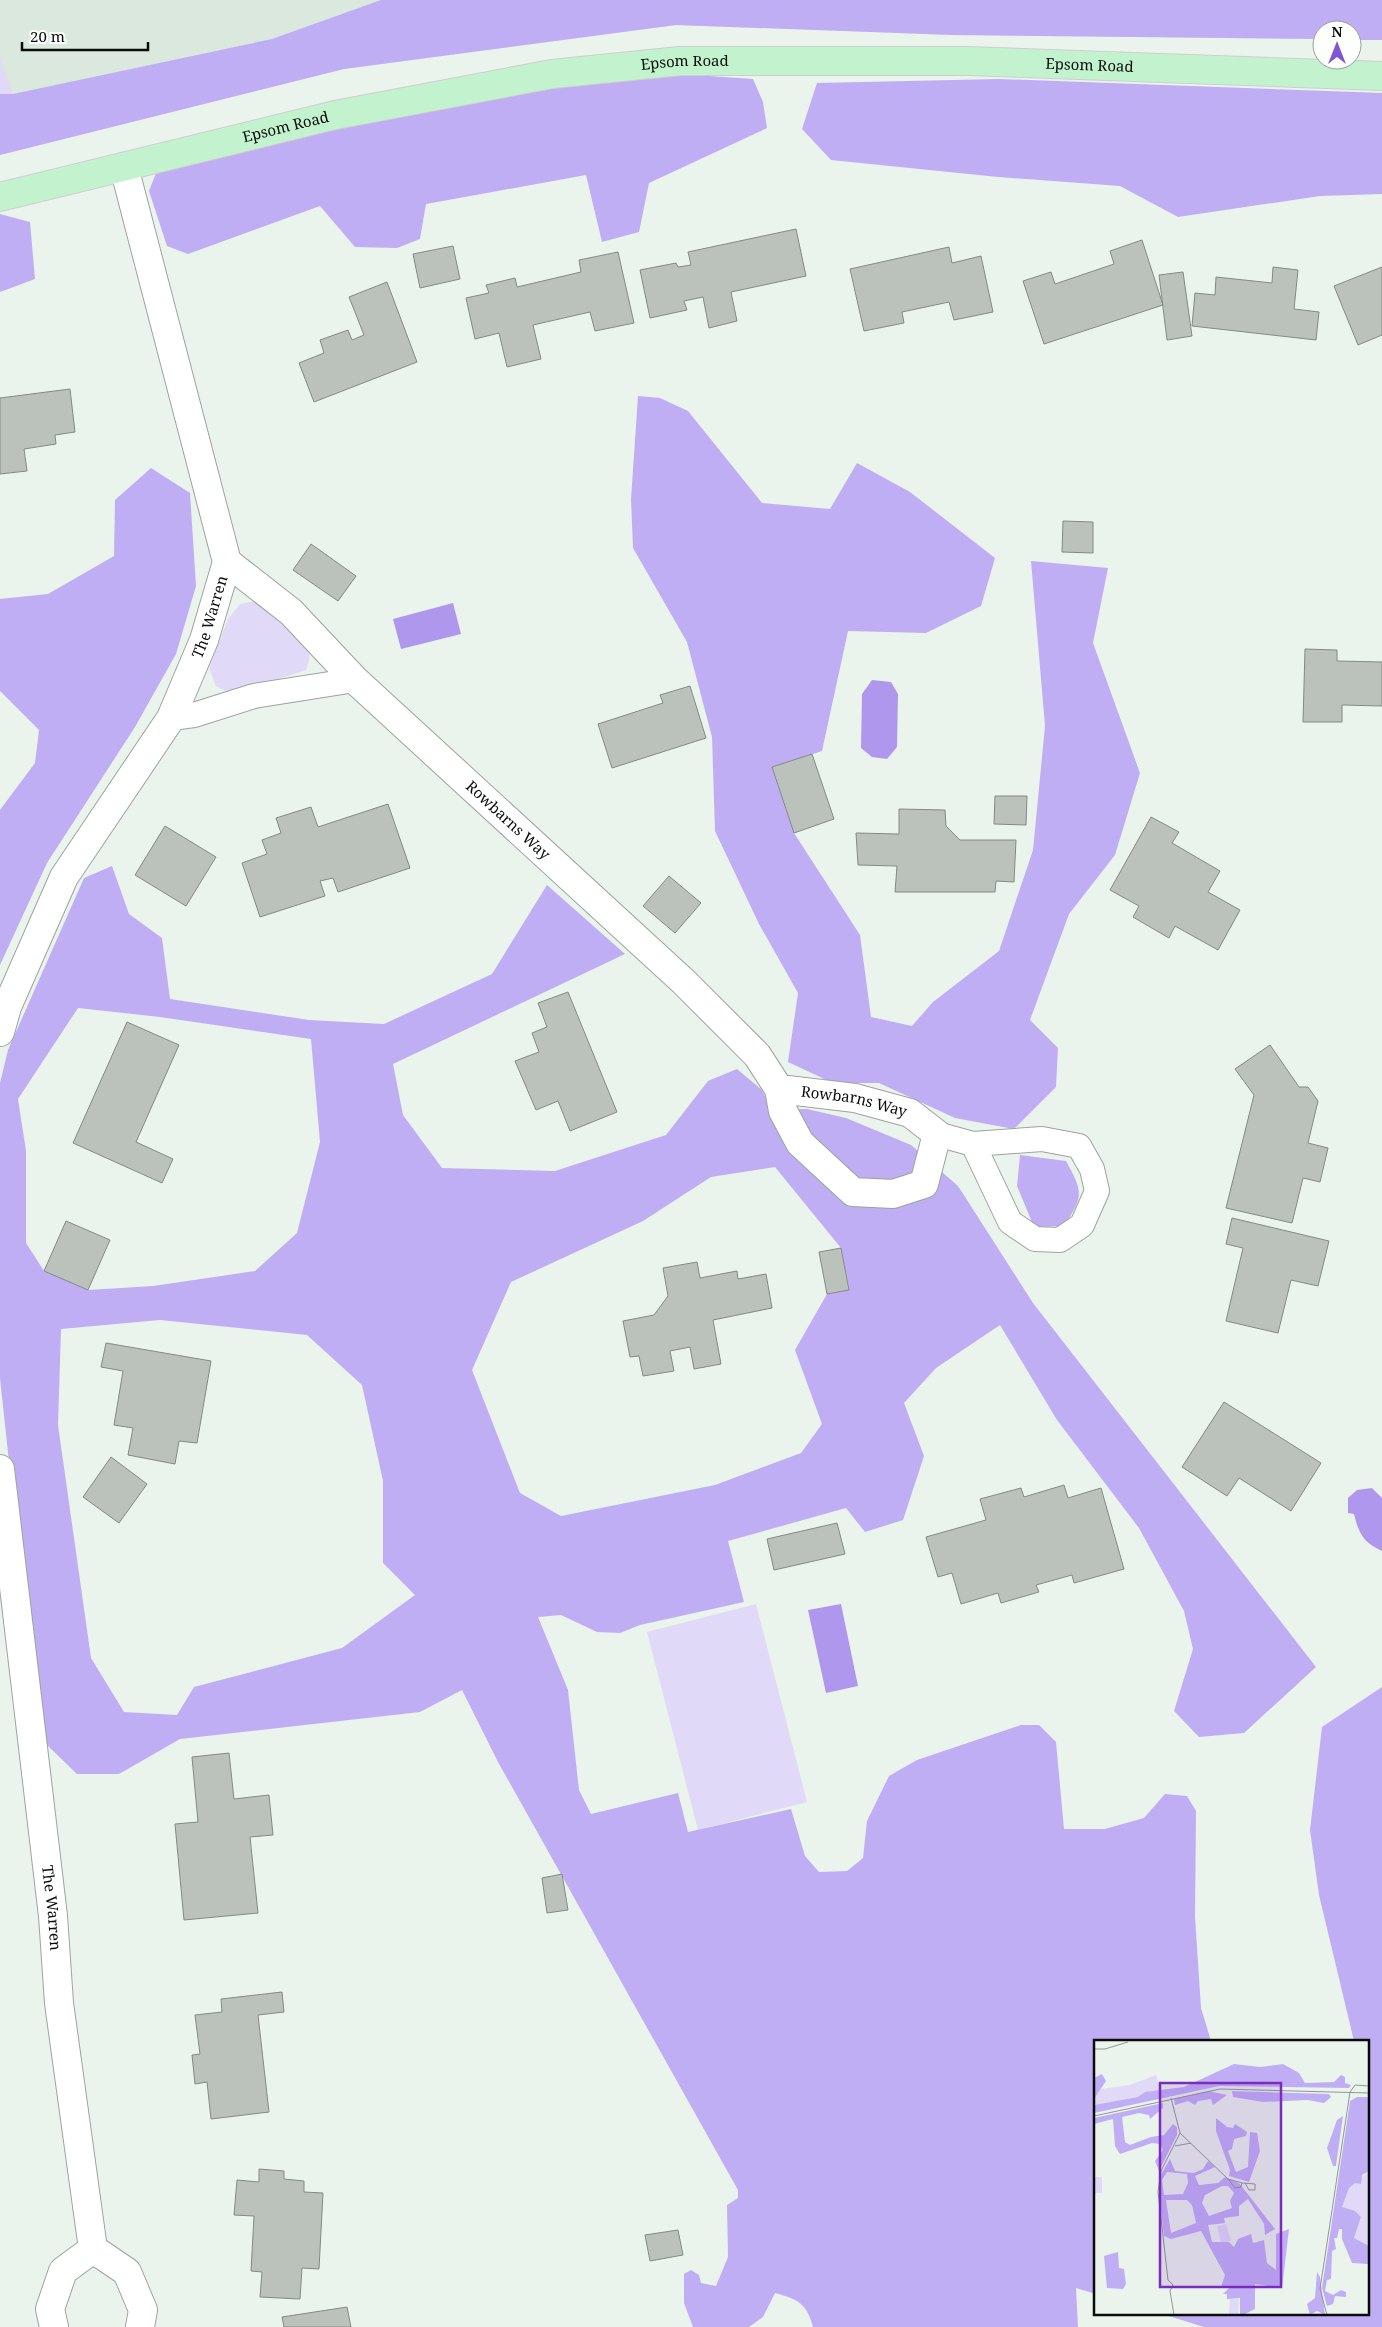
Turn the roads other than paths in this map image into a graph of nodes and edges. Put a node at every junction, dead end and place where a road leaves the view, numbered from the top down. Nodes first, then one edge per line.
1 (1382, 76) edge
2 (124, 167) junction
3 (0, 197) edge
4 (227, 562) junction
5 (355, 680) junction
6 (171, 718) junction
7 (0, 1032) edge
8 (779, 1089) junction
9 (937, 1134) junction
10 (973, 1144) junction
11 (0, 1469) edge
12 (93, 2249) junction
13 (54, 2327) edge
14 (140, 2327) edge

1 - 2 main road, Epsom Road
2 - 3 main road, Epsom Road
2 - 4 street, The Warren
4 - 5 street, Rowbarns Way
4 - 6 street, The Warren
5 - 6 lane
5 - 8 street, Rowbarns Way
6 - 7 street, The Warren
8 - 9 street, Rowbarns Way
8 - 9 street, Rowbarns Way
9 - 10 lane
10 - 10 lane
11 - 12 street, The Warren
12 - 13 street
12 - 14 street

